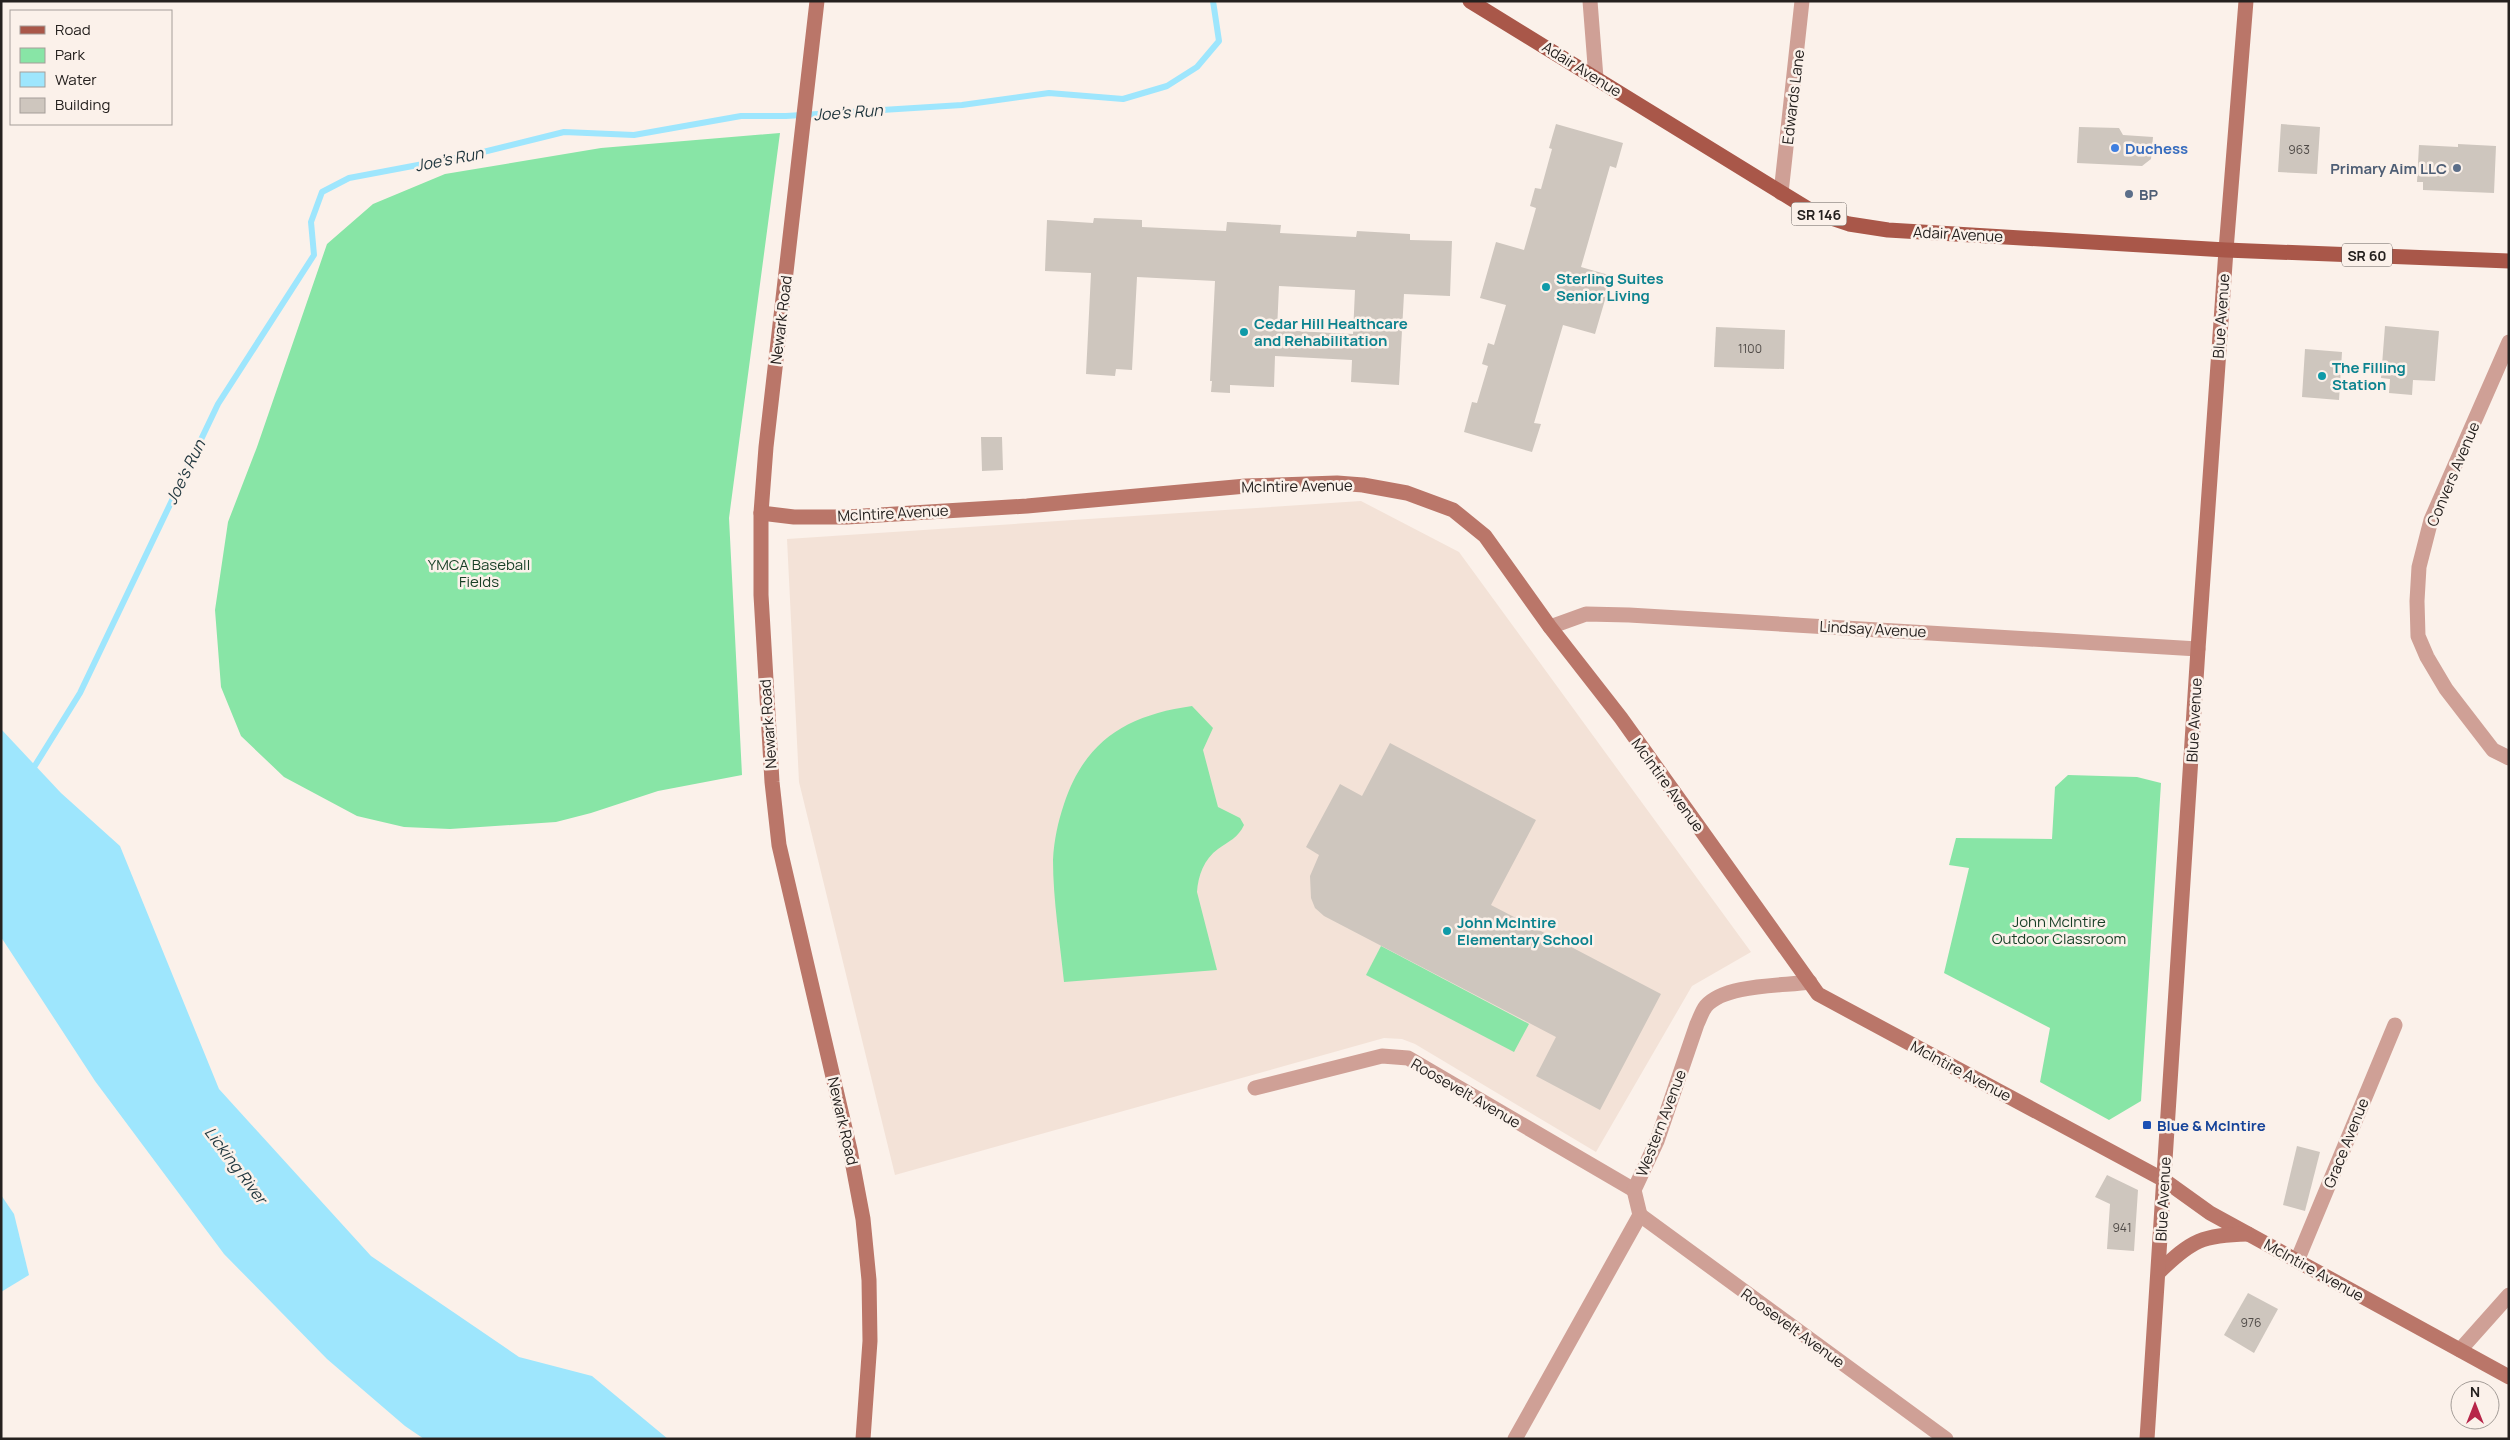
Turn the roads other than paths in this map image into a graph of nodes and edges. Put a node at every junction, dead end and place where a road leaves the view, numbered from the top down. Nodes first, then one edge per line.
1 (817, 1) edge
2 (1470, 1) edge
3 (1590, 1) edge
4 (1802, 1) edge
5 (2246, 1) edge
6 (1596, 78) junction
7 (1781, 192) junction
8 (2226, 250) junction
9 (2509, 261) edge
10 (2509, 342) edge
11 (761, 513) junction
12 (1550, 627) junction
13 (2198, 648) junction
14 (2509, 758) edge
15 (1810, 982) junction
16 (2395, 1025) dead end
17 (1255, 1088) dead end
18 (2164, 1180) junction
19 (1634, 1190) junction
20 (1640, 1215) junction
21 (2248, 1234) junction
22 (2297, 1261) junction
23 (2159, 1272) junction
24 (2509, 1295) edge
25 (2460, 1350) junction
26 (2509, 1377) edge
27 (863, 1439) edge
28 (1515, 1439) edge
29 (1946, 1439) edge
30 (2147, 1439) edge

1 - 11 street, Newark Road
2 - 6 main road, Adair Avenue / SR 146
3 - 6 street
4 - 7 street, Edwards Lane
5 - 8 street, Blue Avenue
6 - 7 main road, Adair Avenue / SR 146
7 - 8 main road, Adair Avenue / SR 146
8 - 9 main road, Adair Avenue / SR 60
8 - 13 street, Blue Avenue
10 - 14 street, Convers Avenue
11 - 12 street, McIntire Avenue
11 - 27 street, Newark Road
12 - 13 street, Lindsay Avenue
12 - 15 street, McIntire Avenue
13 - 18 street, Blue Avenue
15 - 18 street, McIntire Avenue
15 - 19 street, Western Avenue
16 - 22 street, Grace Avenue
17 - 19 street, Roosevelt Avenue
18 - 21 street, McIntire Avenue
18 - 23 street, Blue Avenue
19 - 20 street, Western Avenue
20 - 28 street
20 - 29 street, Roosevelt Avenue
21 - 22 street, McIntire Avenue
21 - 23 street
22 - 25 street, McIntire Avenue
23 - 30 street, Blue Avenue
24 - 25 street
25 - 26 street, McIntire Avenue

